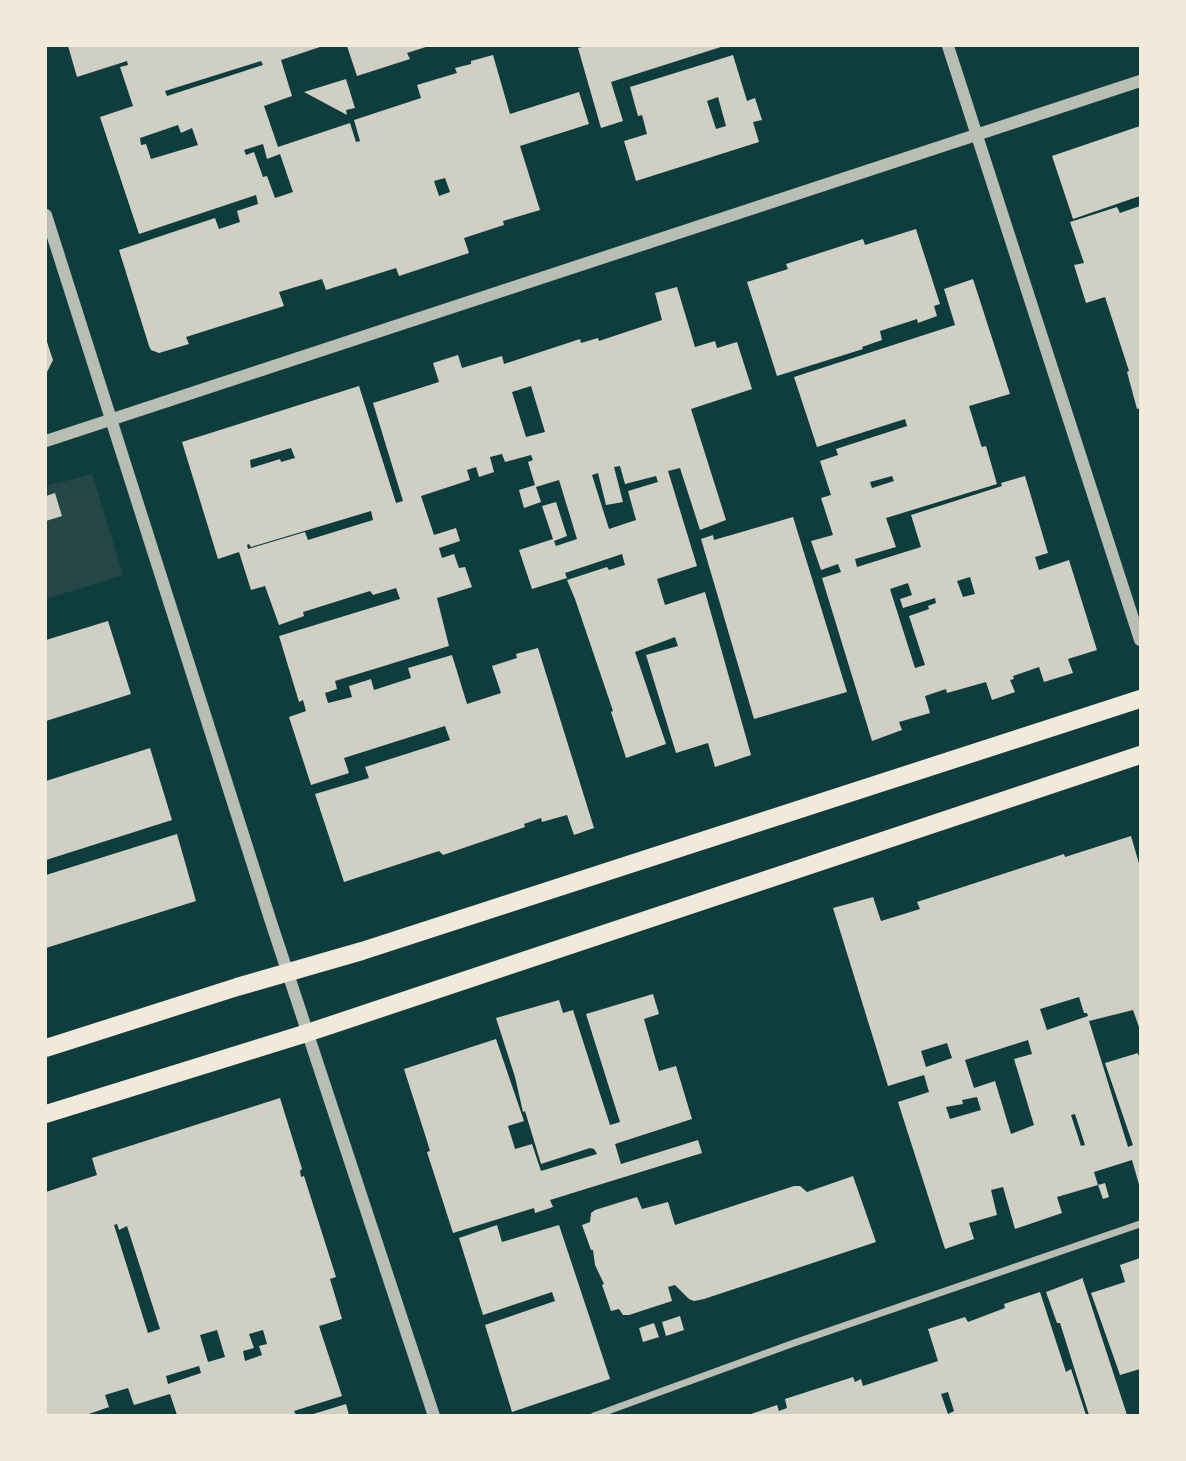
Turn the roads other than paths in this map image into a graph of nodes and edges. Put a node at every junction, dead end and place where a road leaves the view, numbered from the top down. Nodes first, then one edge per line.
1 (948, 46) edge
2 (1140, 80) edge
3 (977, 136) junction
4 (46, 215) edge
5 (111, 419) junction
6 (46, 441) edge
7 (1140, 640) edge
8 (1140, 699) edge
9 (1140, 755) edge
10 (289, 972) junction
11 (307, 1033) junction
12 (46, 1048) edge
13 (46, 1114) edge
14 (1140, 1224) edge
15 (434, 1416) edge
16 (594, 1416) edge

1 - 3 street
2 - 3 street
3 - 5 street
3 - 7 street
4 - 5 street
5 - 6 street
5 - 10 street
8 - 10 main road
9 - 11 main road
10 - 11 street
10 - 12 main road
11 - 13 main road
11 - 15 street
14 - 16 street

